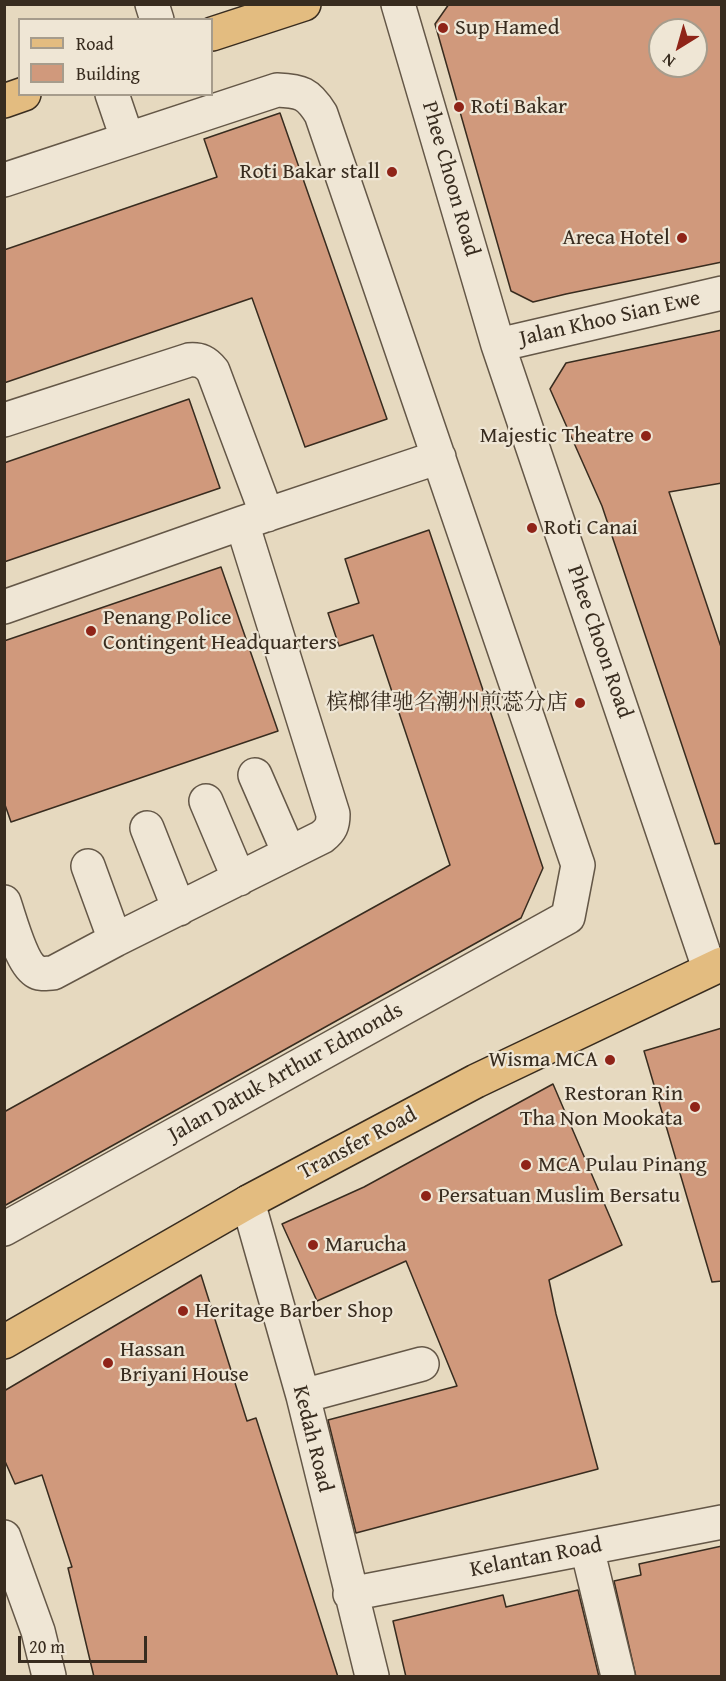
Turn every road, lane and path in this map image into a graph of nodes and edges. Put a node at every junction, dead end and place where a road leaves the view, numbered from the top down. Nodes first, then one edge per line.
1 (304, 4) edge
2 (398, 4) edge
3 (213, 34) edge
4 (18, 96) edge
5 (113, 96) edge
6 (4, 101) edge
7 (128, 138) junction
8 (4, 180) edge
9 (722, 293) edge
10 (498, 345) junction
11 (4, 420) edge
12 (439, 457) junction
13 (254, 519) junction
14 (4, 607) edge
15 (255, 775) dead end
16 (206, 801) dead end
17 (147, 828) dead end
18 (290, 853) junction
19 (87, 866) dead end
20 (239, 879) junction
21 (4, 902) edge
22 (179, 909) junction
23 (116, 940) junction
24 (715, 966) edge
25 (248, 1202) junction
26 (4, 1228) edge
27 (4, 1342) edge
28 (422, 1364) dead end
29 (303, 1396) junction
30 (722, 1522) edge
31 (4, 1537) edge
32 (587, 1548) junction
33 (11, 1575) edge
34 (350, 1594) junction
35 (49, 1677) edge
36 (372, 1677) edge
37 (618, 1677) edge

1 - 3 main road
2 - 10 street, Phee Choon Road
4 - 6 main road
5 - 7 street
7 - 8 street
7 - 12 street
9 - 10 street, Jalan Khoo Sian Ewe
10 - 24 street, Phee Choon Road
11 - 13 street
12 - 13 street
12 - 26 street, Jalan Datuk Arthur Edmonds
13 - 14 street
13 - 18 street
15 - 18 street
16 - 20 street
17 - 22 street
18 - 20 street
19 - 23 street
20 - 22 street
21 - 23 street
22 - 23 street
24 - 25 main road, Transfer Road
25 - 27 main road, Transfer Road
25 - 29 street, Kedah Road
28 - 29 street
29 - 34 street, Kedah Road
30 - 32 street, Kelantan Road
31 - 33 street
32 - 34 street, Kelantan Road
32 - 37 street
33 - 35 street
34 - 36 street, Kedah Road

